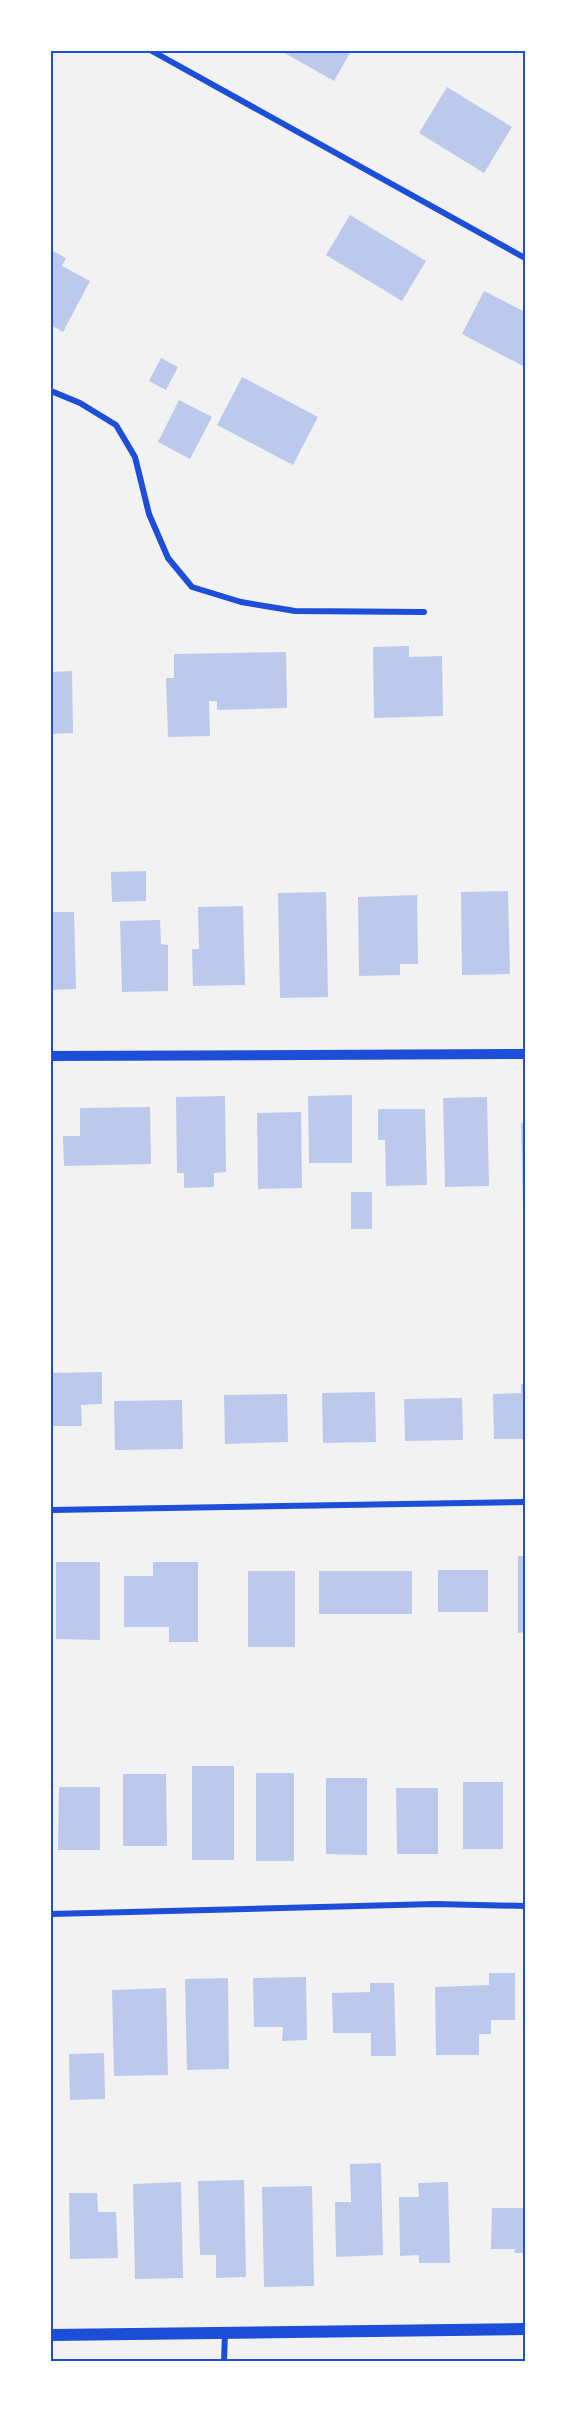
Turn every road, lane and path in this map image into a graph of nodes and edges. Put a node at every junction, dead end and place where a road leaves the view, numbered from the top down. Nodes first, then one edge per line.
1 (152, 51) edge
2 (525, 258) edge
3 (51, 391) edge
4 (424, 612) dead end
5 (525, 1054) edge
6 (51, 1056) edge
7 (525, 1502) edge
8 (51, 1510) edge
9 (525, 1906) edge
10 (51, 1914) edge
11 (525, 2329) edge
12 (225, 2333) junction
13 (51, 2335) edge
14 (224, 2362) edge

1 - 2 street
3 - 4 street
5 - 6 street
7 - 8 street
9 - 10 street
11 - 12 main road
12 - 13 main road
12 - 14 street

